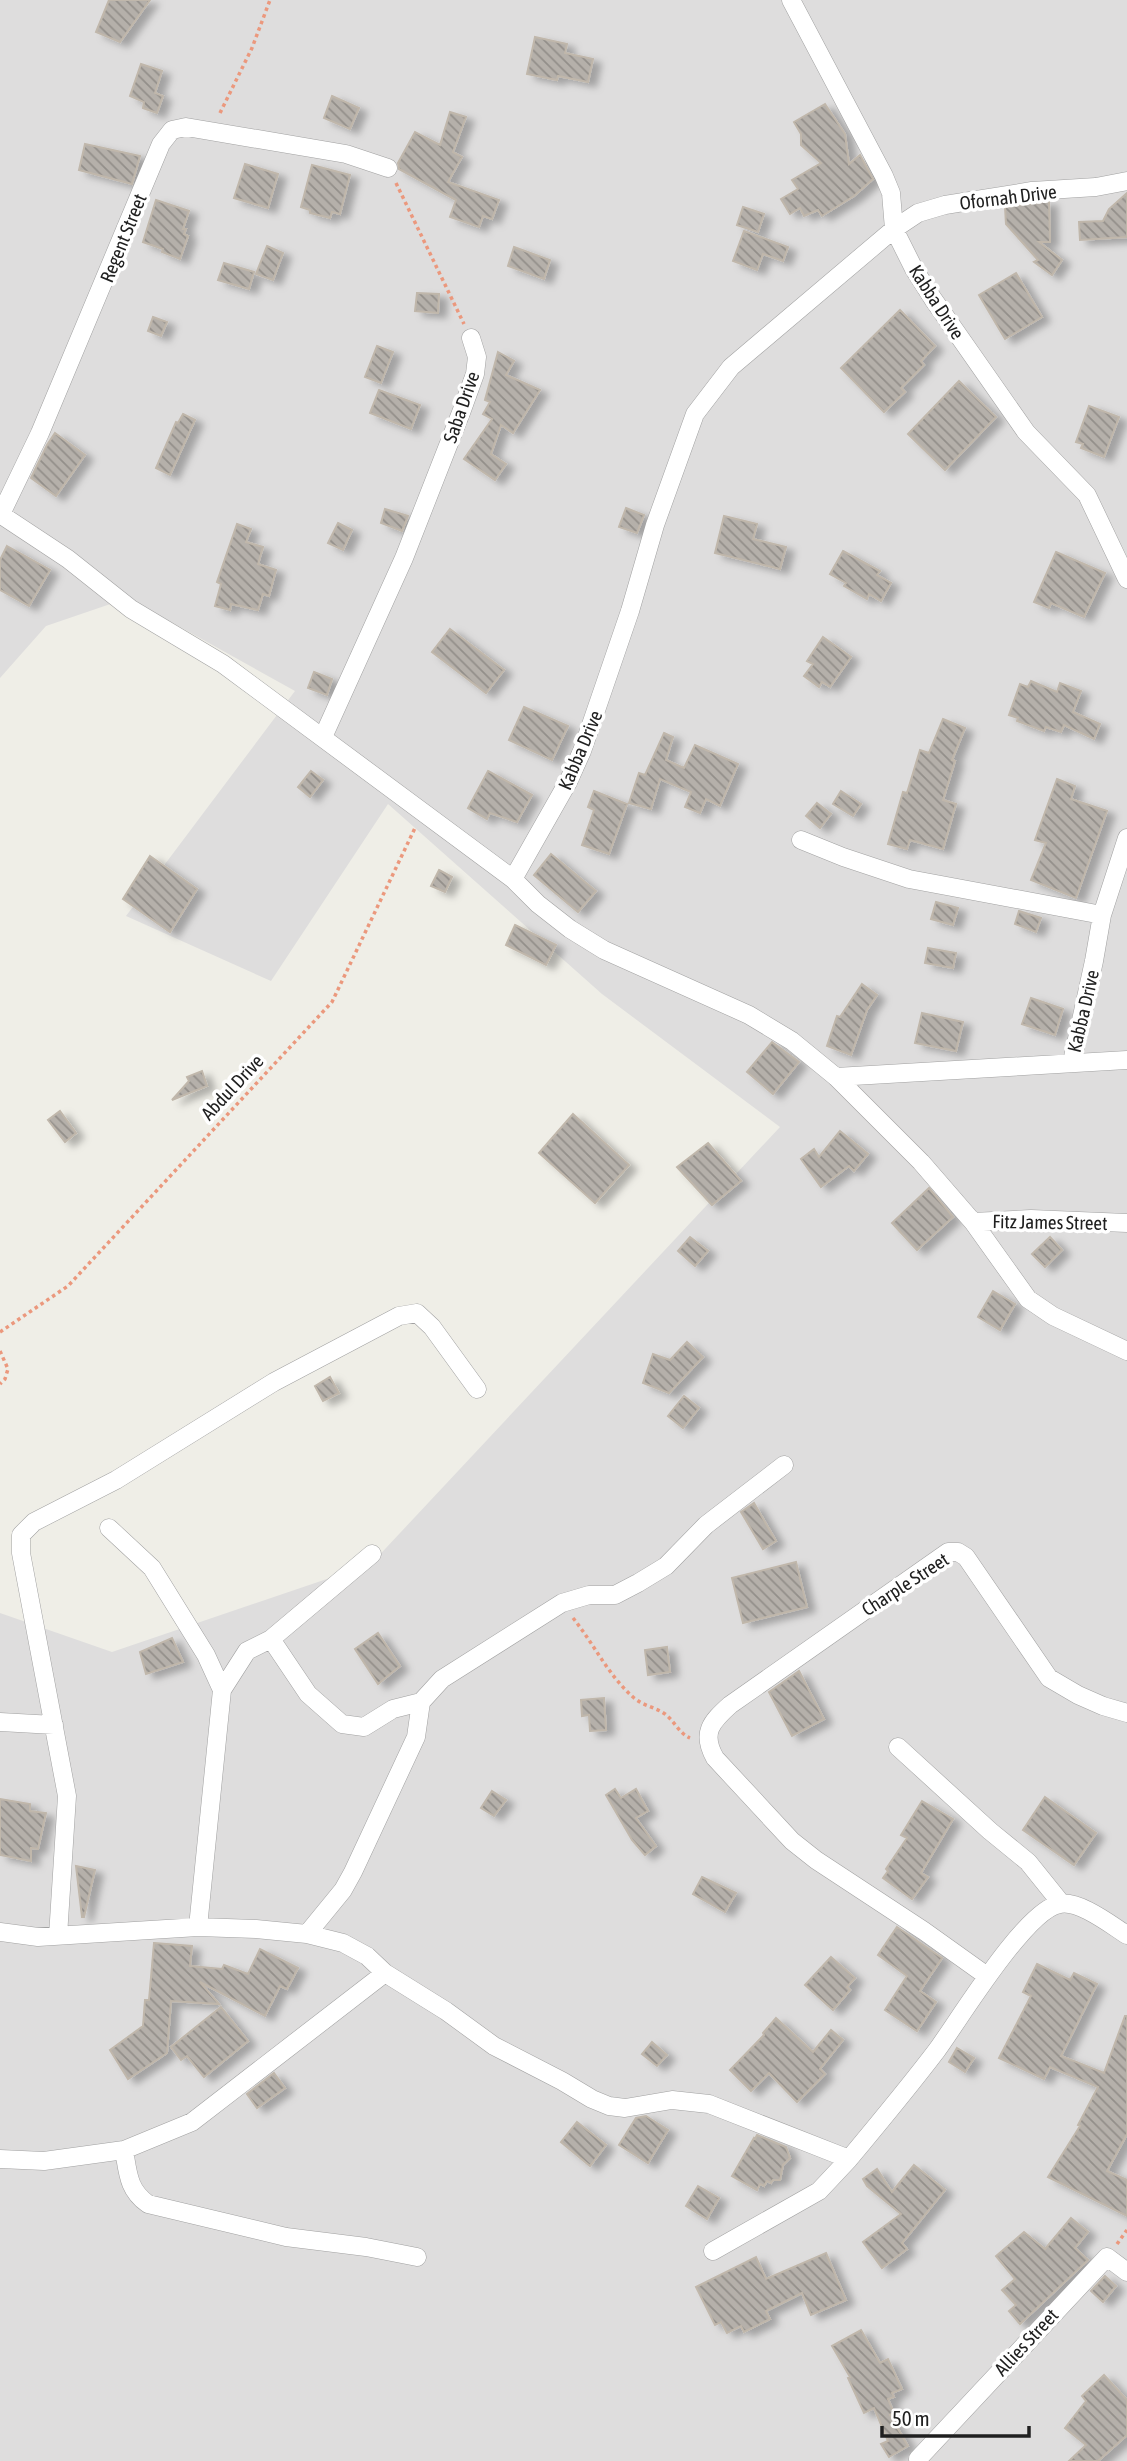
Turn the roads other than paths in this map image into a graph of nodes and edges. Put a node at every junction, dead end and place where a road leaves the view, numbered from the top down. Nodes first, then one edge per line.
1 (791, 0) edge
2 (388, 168) road end
3 (1127, 181) edge
4 (894, 229) junction
5 (471, 338) road end
6 (695, 414) joint
7 (1, 514) edge
8 (1127, 579) edge
9 (323, 737) junction
10 (1127, 838) edge
11 (801, 840) dead end
12 (513, 879) junction
13 (1102, 915) junction
14 (1127, 1060) edge
15 (1072, 1062) junction
16 (836, 1077) junction
17 (973, 1222) junction
18 (1127, 1223) edge
19 (1127, 1351) edge
20 (477, 1389) dead end
21 (785, 1465) dead end
22 (109, 1528) dead end
23 (372, 1554) dead end
24 (271, 1639) junction
25 (222, 1690) junction
26 (421, 1702) junction
27 (1127, 1713) edge
28 (0, 1722) edge
29 (54, 1725) junction
30 (898, 1747) dead end
31 (1061, 1903) junction
32 (198, 1927) junction
33 (0, 1932) edge
34 (307, 1934) junction
35 (1127, 1935) edge
36 (58, 1936) junction
37 (385, 1973) junction
38 (987, 1976) junction
39 (124, 2150) junction
40 (849, 2158) junction
41 (0, 2159) edge
42 (713, 2251) dead end
43 (417, 2258) dead end
44 (1127, 2272) edge
45 (918, 2459) dead end

1 - 4 street, Kabba Drive
2 - 7 street, Regent Street
3 - 4 street, Ofornah Drive
4 - 6 street, Ofornah Drive
4 - 8 street, Kabba Drive
5 - 9 street, Saba Drive
6 - 12 street, Kabba Drive
7 - 9 street
9 - 12 street
10 - 13 street, Kabba Drive
11 - 13 street
12 - 16 street
13 - 15 street, Kabba Drive
14 - 15 street
15 - 16 street
16 - 17 street
17 - 18 street, Fitz James Street
17 - 19 street
20 - 29 street
21 - 26 street
22 - 25 street
23 - 24 street
24 - 25 street
24 - 26 street
25 - 32 street
26 - 34 street
27 - 38 street, Charple Street
28 - 29 street
29 - 36 street
30 - 31 street
31 - 35 street
31 - 38 street
32 - 34 street
32 - 36 street
33 - 36 street
34 - 37 street
37 - 39 street
37 - 40 street
38 - 40 street
39 - 41 street
39 - 43 street
40 - 42 street
44 - 45 street, Allies Street

